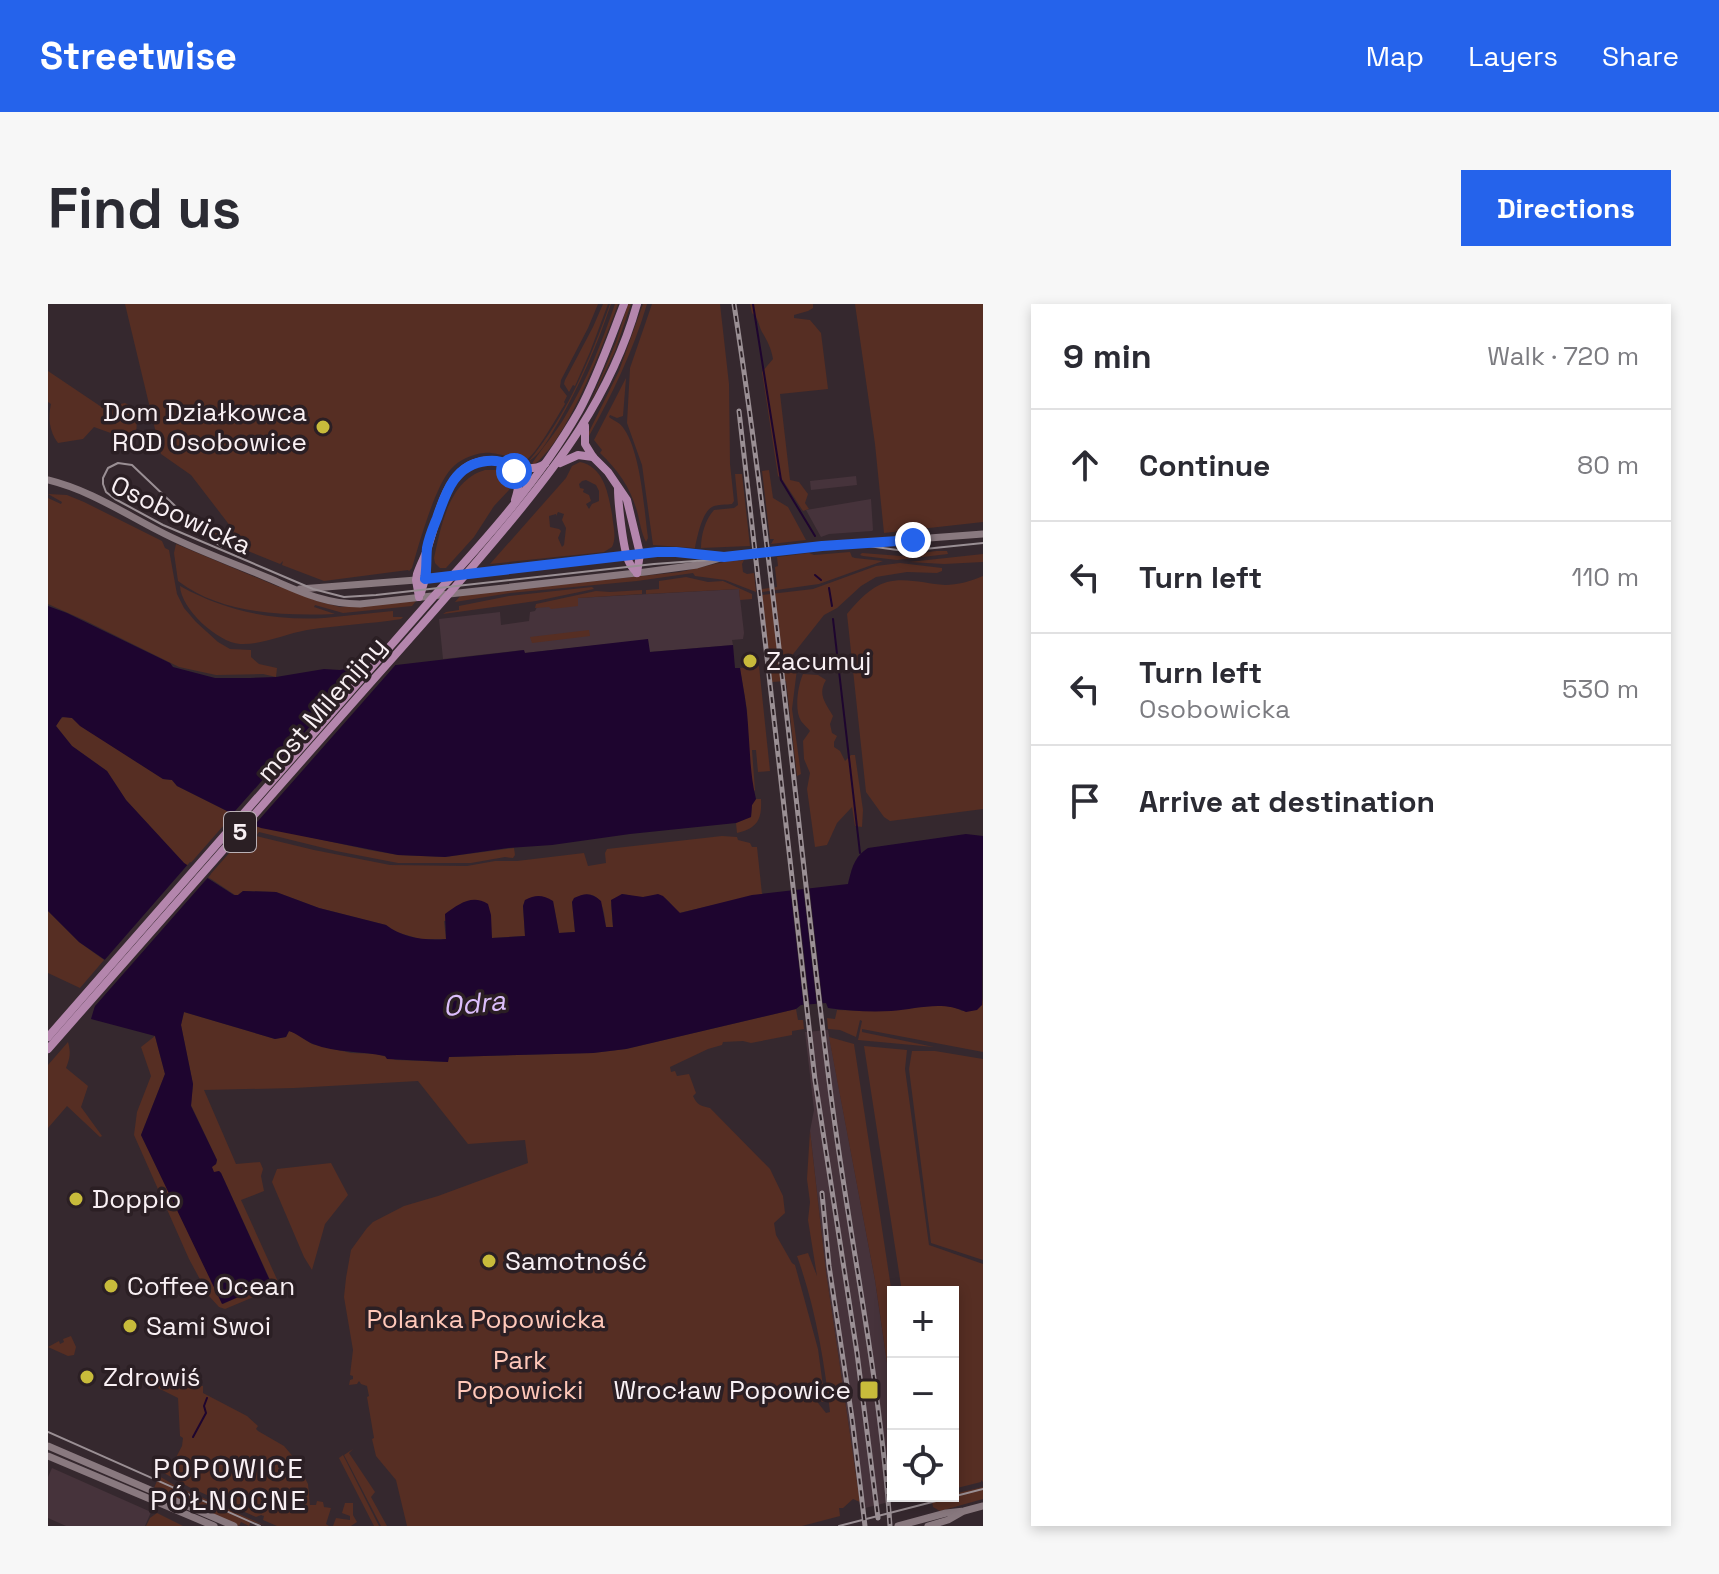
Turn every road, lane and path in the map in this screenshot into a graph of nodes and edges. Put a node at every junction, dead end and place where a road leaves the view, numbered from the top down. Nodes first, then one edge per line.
1 (624, 304) edge
2 (637, 304) edge
3 (585, 422) junction
4 (593, 457) junction
5 (545, 463) junction
6 (557, 464) junction
7 (510, 465) junction
8 (48, 480) edge
9 (618, 487) junction
10 (513, 505) junction
11 (983, 534) edge
12 (640, 554) junction
13 (627, 556) junction
14 (724, 557) junction
15 (637, 573) junction
16 (421, 579) junction
17 (296, 589) junction
18 (419, 597) junction
19 (48, 1037) edge
20 (48, 1049) edge
21 (48, 1446) edge
22 (48, 1456) edge
23 (983, 1506) edge
24 (964, 1511) junction
25 (214, 1526) edge
26 (234, 1526) edge
27 (898, 1526) edge
28 (928, 1526) edge

1 - 5 main road, 5
2 - 3 main road, 5
3 - 4 main road
3 - 6 main road, 5
4 - 6 main road
4 - 9 main road
5 - 7 main road
5 - 10 main road, 5
6 - 20 main road, most Milenijny / 5
7 - 10 main road
7 - 16 main road
8 - 17 street, Osobowicka
9 - 12 main road
9 - 13 main road
10 - 19 main road, most Milenijny / 5
11 - 14 street, Osobowicka
12 - 13 street, Osobowicka
12 - 14 street, Osobowicka
12 - 15 main road
13 - 15 main road
13 - 16 street, Osobowicka
14 - 15 street, Osobowicka
15 - 18 street, Osobowicka
16 - 17 street, Osobowicka
16 - 18 main road
17 - 18 street, Osobowicka
21 - 26 street
22 - 25 street
23 - 24 street
24 - 27 street
24 - 28 street

